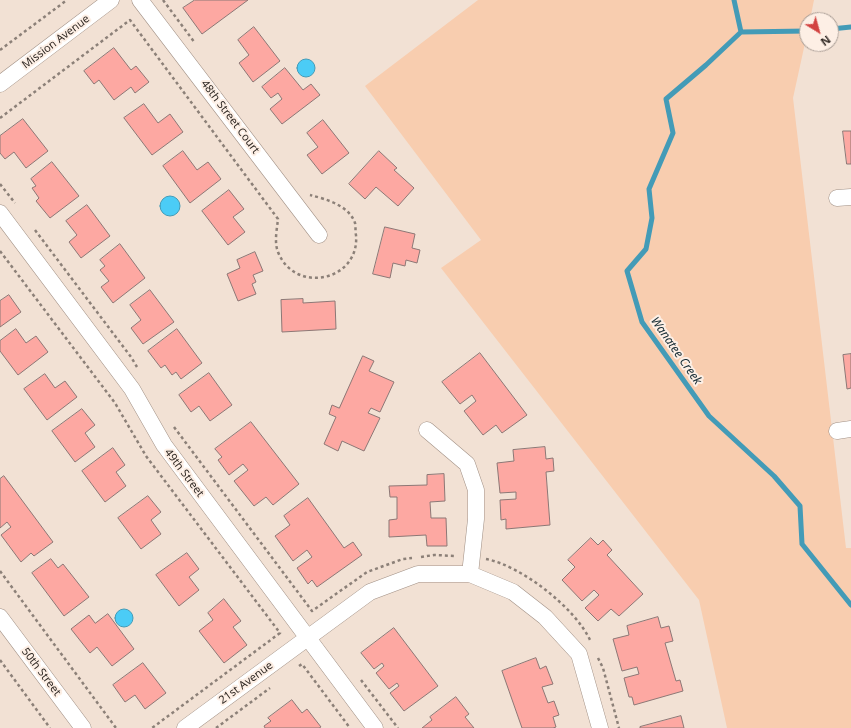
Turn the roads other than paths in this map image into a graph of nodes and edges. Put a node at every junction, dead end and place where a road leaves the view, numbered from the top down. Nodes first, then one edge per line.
1 (112, 0) edge
2 (140, 0) edge
3 (0, 84) edge
4 (0, 213) edge
5 (319, 235) dead end
6 (427, 430) dead end
7 (470, 574) junction
8 (0, 616) edge
9 (308, 638) junction
10 (83, 728) edge
11 (185, 728) edge
12 (375, 728) edge
13 (600, 728) edge

1 - 3 street, Mission Avenue
2 - 5 street, 48th Street Court
4 - 9 street, 49th Street
6 - 7 street
7 - 9 street, 21st Avenue
7 - 13 street
8 - 10 street, 50th Street
9 - 11 street, 21st Avenue
9 - 12 street, 49th Street

